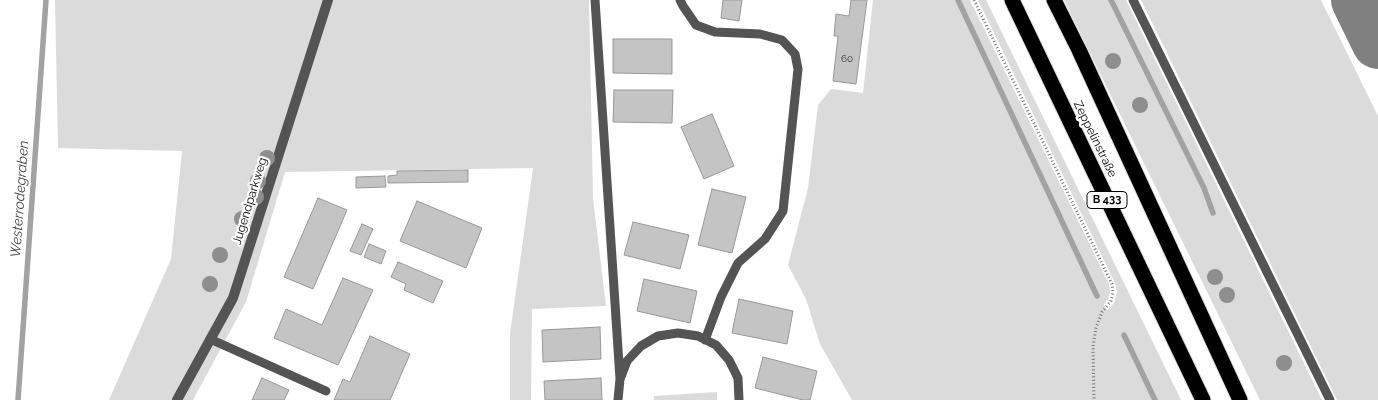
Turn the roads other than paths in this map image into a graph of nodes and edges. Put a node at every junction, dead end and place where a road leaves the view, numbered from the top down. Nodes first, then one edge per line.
1 (328, 0) edge
2 (595, 0) edge
3 (680, 0) edge
4 (1012, 0) edge
5 (1054, 0) edge
6 (1134, 0) edge
7 (210, 339) junction
8 (706, 340) junction
9 (620, 379) junction
10 (326, 391) dead end
11 (176, 400) edge
12 (618, 400) edge
13 (739, 400) edge
14 (1203, 400) edge
15 (1240, 400) edge
16 (1330, 400) edge

1 - 7 street, Jugendparkweg
2 - 9 lane
3 - 8 lane
4 - 14 highway, Zeppelinstraße / B 433
5 - 15 highway, Zeppelinstraße / B 433
6 - 16 lane
7 - 10 lane
7 - 11 street, Jugendparkweg
8 - 9 lane
8 - 13 lane
9 - 12 lane

